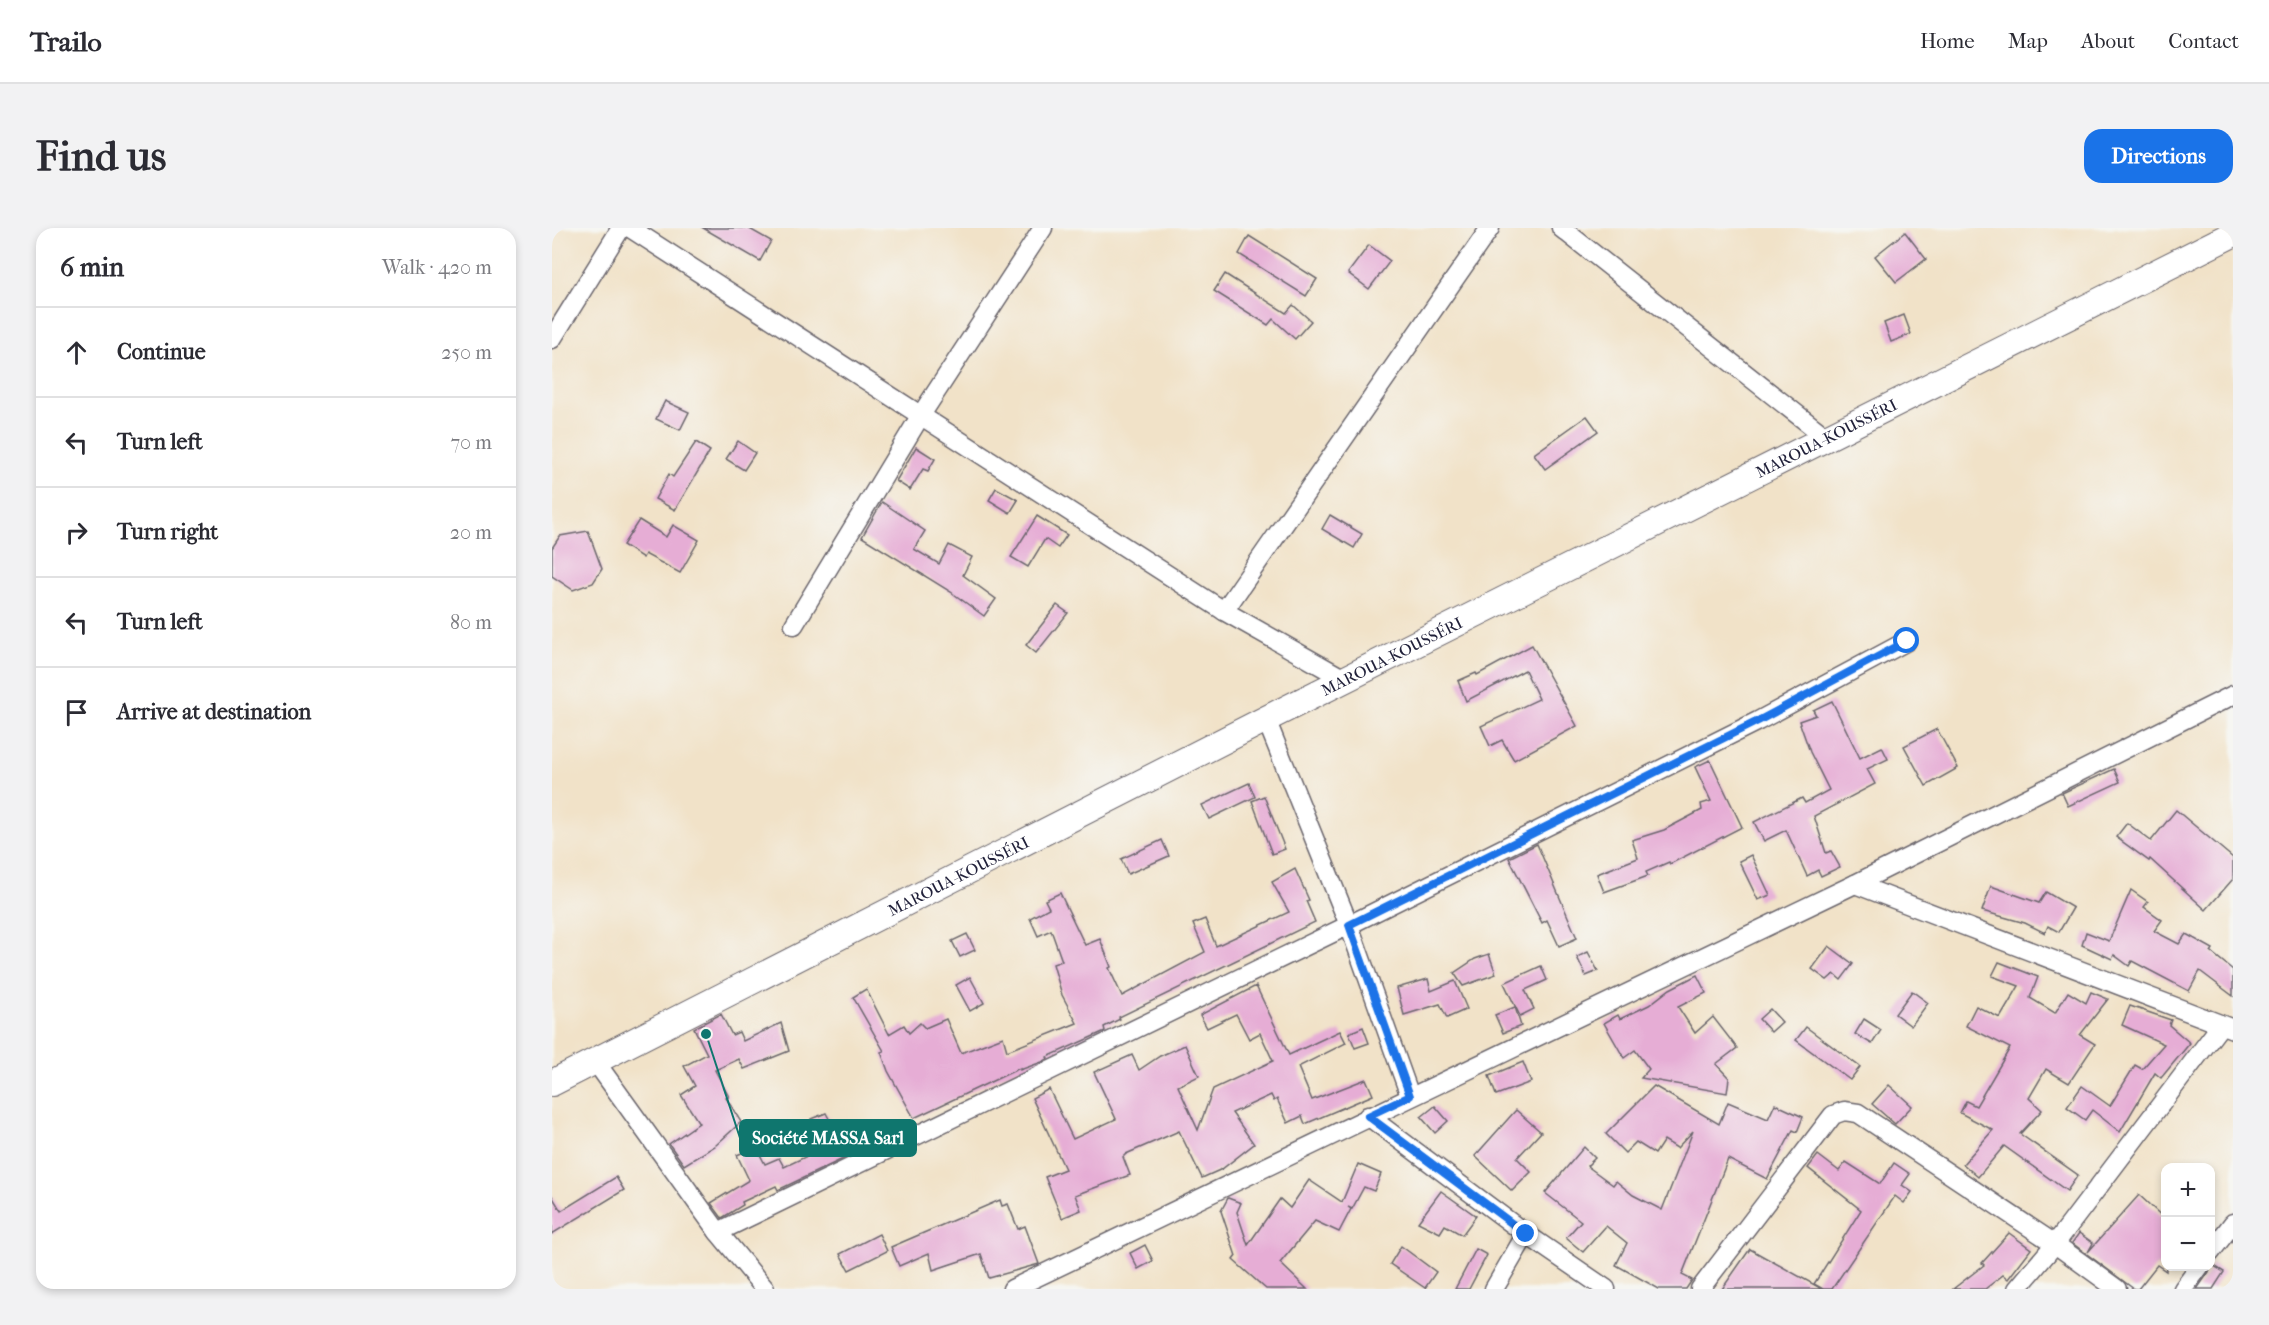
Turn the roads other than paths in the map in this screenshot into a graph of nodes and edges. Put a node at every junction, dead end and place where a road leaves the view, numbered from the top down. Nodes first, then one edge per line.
1 (621, 228) edge
2 (630, 228) edge
3 (1042, 228) edge
4 (1490, 228) edge
5 (1561, 228) edge
6 (2233, 234) edge
7 (552, 339) edge
8 (921, 415) junction
9 (1827, 438) junction
10 (1224, 611) junction
11 (794, 625) dead end
12 (1907, 641) dead end
13 (1346, 680) junction
14 (2233, 695) edge
15 (1266, 719) junction
16 (1855, 884) junction
17 (1349, 925) junction
18 (2227, 1027) edge
19 (595, 1061) junction
20 (552, 1083) edge
21 (1410, 1096) junction
22 (1368, 1116) junction
23 (2233, 1224) edge
24 (718, 1232) junction
25 (1526, 1234) junction
26 (2055, 1244) junction
27 (2215, 1248) edge
28 (2196, 1271) edge
29 (765, 1289) edge
30 (1012, 1289) edge
31 (1494, 1289) edge
32 (1606, 1289) edge
33 (1700, 1289) edge
34 (2017, 1289) edge
35 (2117, 1289) edge
36 (2183, 1289) edge

1 - 7 street
2 - 8 street
3 - 8 street
4 - 10 street
5 - 9 street
6 - 9 highway, MAROUA-KOUSSÉRI
8 - 10 street
8 - 11 street
9 - 13 highway, MAROUA-KOUSSÉRI
10 - 13 street
12 - 17 street
13 - 15 highway, MAROUA-KOUSSÉRI
14 - 16 street
15 - 17 street
15 - 19 highway, MAROUA-KOUSSÉRI
16 - 18 street
16 - 21 street
17 - 21 street
17 - 24 street
18 - 26 street
19 - 20 highway, MAROUA-KOUSSÉRI
19 - 24 street
21 - 22 street
22 - 25 street
22 - 30 street
23 - 27 street
24 - 29 street
25 - 31 street
25 - 32 street
26 - 33 street
26 - 34 street
26 - 35 street
28 - 36 street

